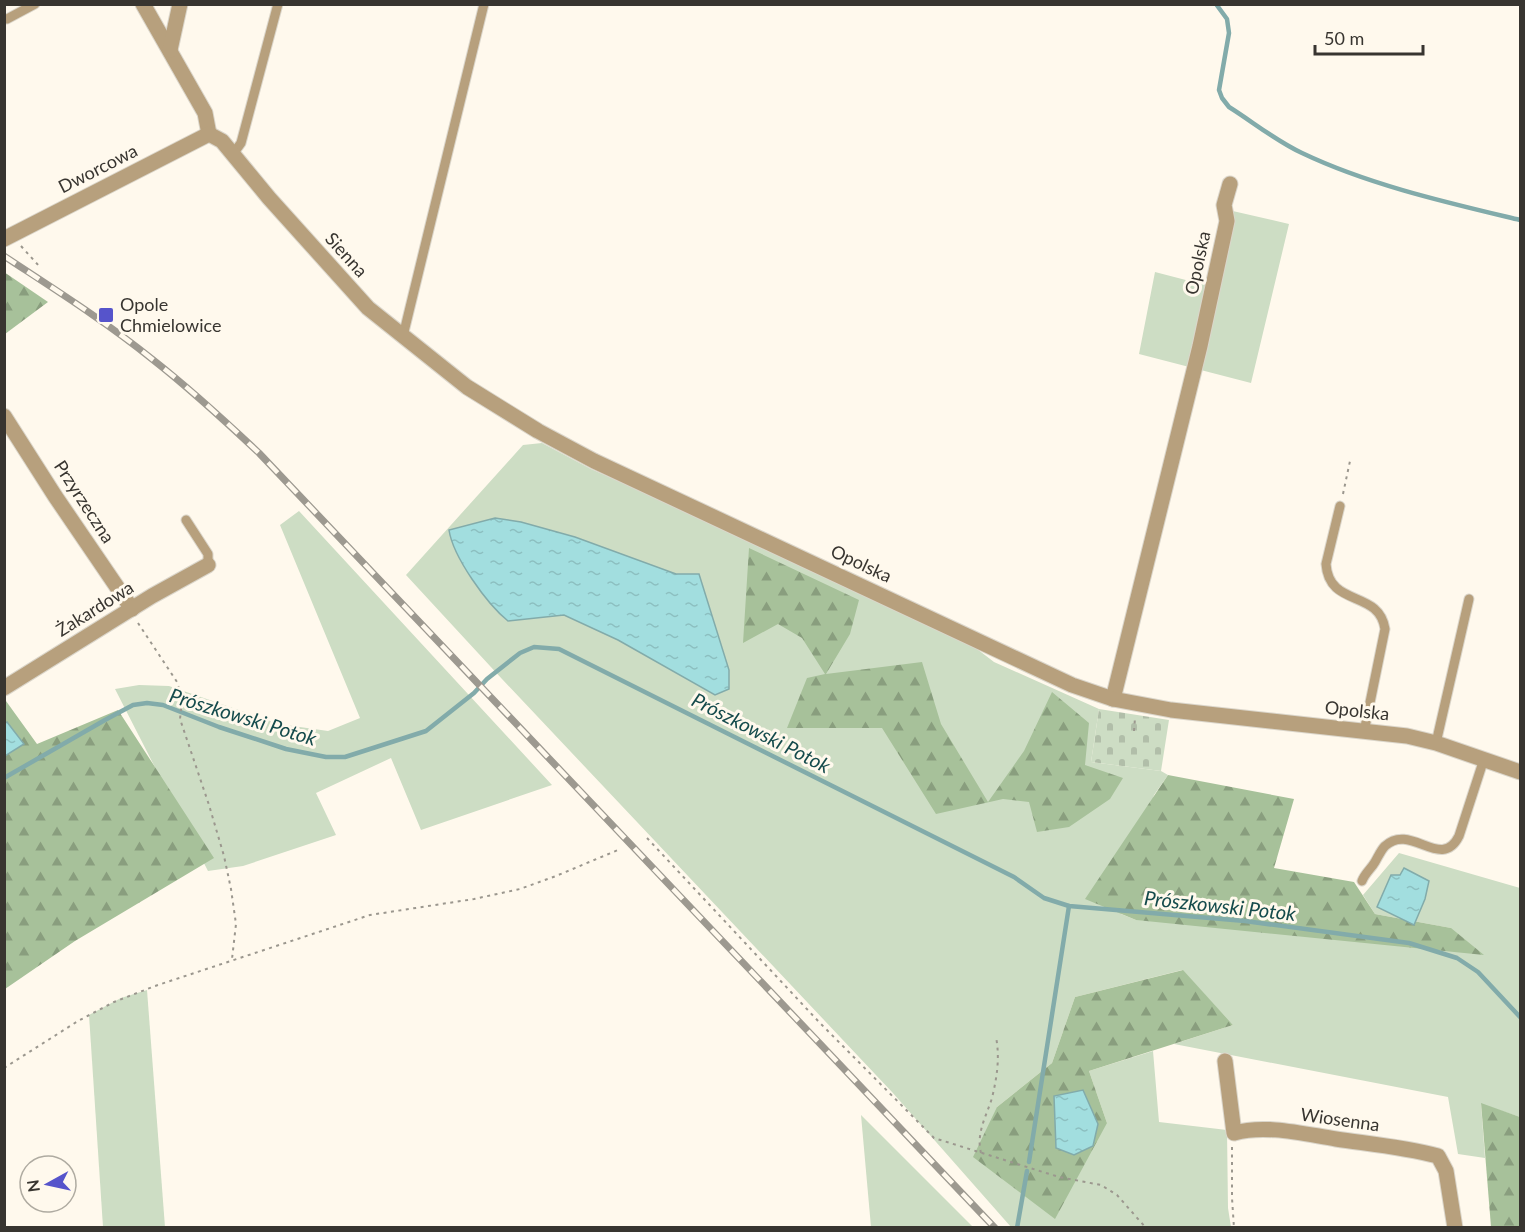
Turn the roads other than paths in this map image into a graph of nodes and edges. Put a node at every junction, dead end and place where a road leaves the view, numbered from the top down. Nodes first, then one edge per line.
1 (35, 4) edge
2 (143, 4) edge
3 (180, 4) edge
4 (278, 4) edge
5 (484, 4) edge
6 (7, 19) dead end
7 (170, 50) junction
8 (210, 135) junction
9 (233, 154) junction
10 (1230, 184) dead end
11 (10, 240) edge
12 (403, 336) junction
13 (4, 416) edge
14 (594, 461) joint
15 (1340, 506) road end
16 (186, 520) dead end
17 (208, 565) joint
18 (1469, 599) dead end
19 (132, 609) junction
20 (4, 688) edge
21 (1113, 699) junction
22 (1364, 732) junction
23 (1436, 743) junction
24 (1484, 759) junction
25 (1521, 772) edge
26 (1362, 881) dead end
27 (1225, 1061) dead end
28 (1455, 1227) edge

1 - 6 lane
2 - 7 street
3 - 7 street
4 - 9 lane
5 - 12 lane
7 - 8 street
8 - 9 street, Sienna
8 - 11 street, Dworcowa
9 - 12 street, Sienna
10 - 21 street, Opolska
12 - 14 street, Sienna
13 - 19 street, Przyrzeczna
14 - 21 street, Opolska
15 - 22 lane
16 - 17 lane
17 - 19 street, Żakardowa
18 - 23 lane
19 - 20 street, Żakardowa
21 - 22 street, Opolska
22 - 23 street, Opolska
23 - 24 street, Opolska
24 - 25 street, Opolska
24 - 26 lane
27 - 28 street, Wiosenna

